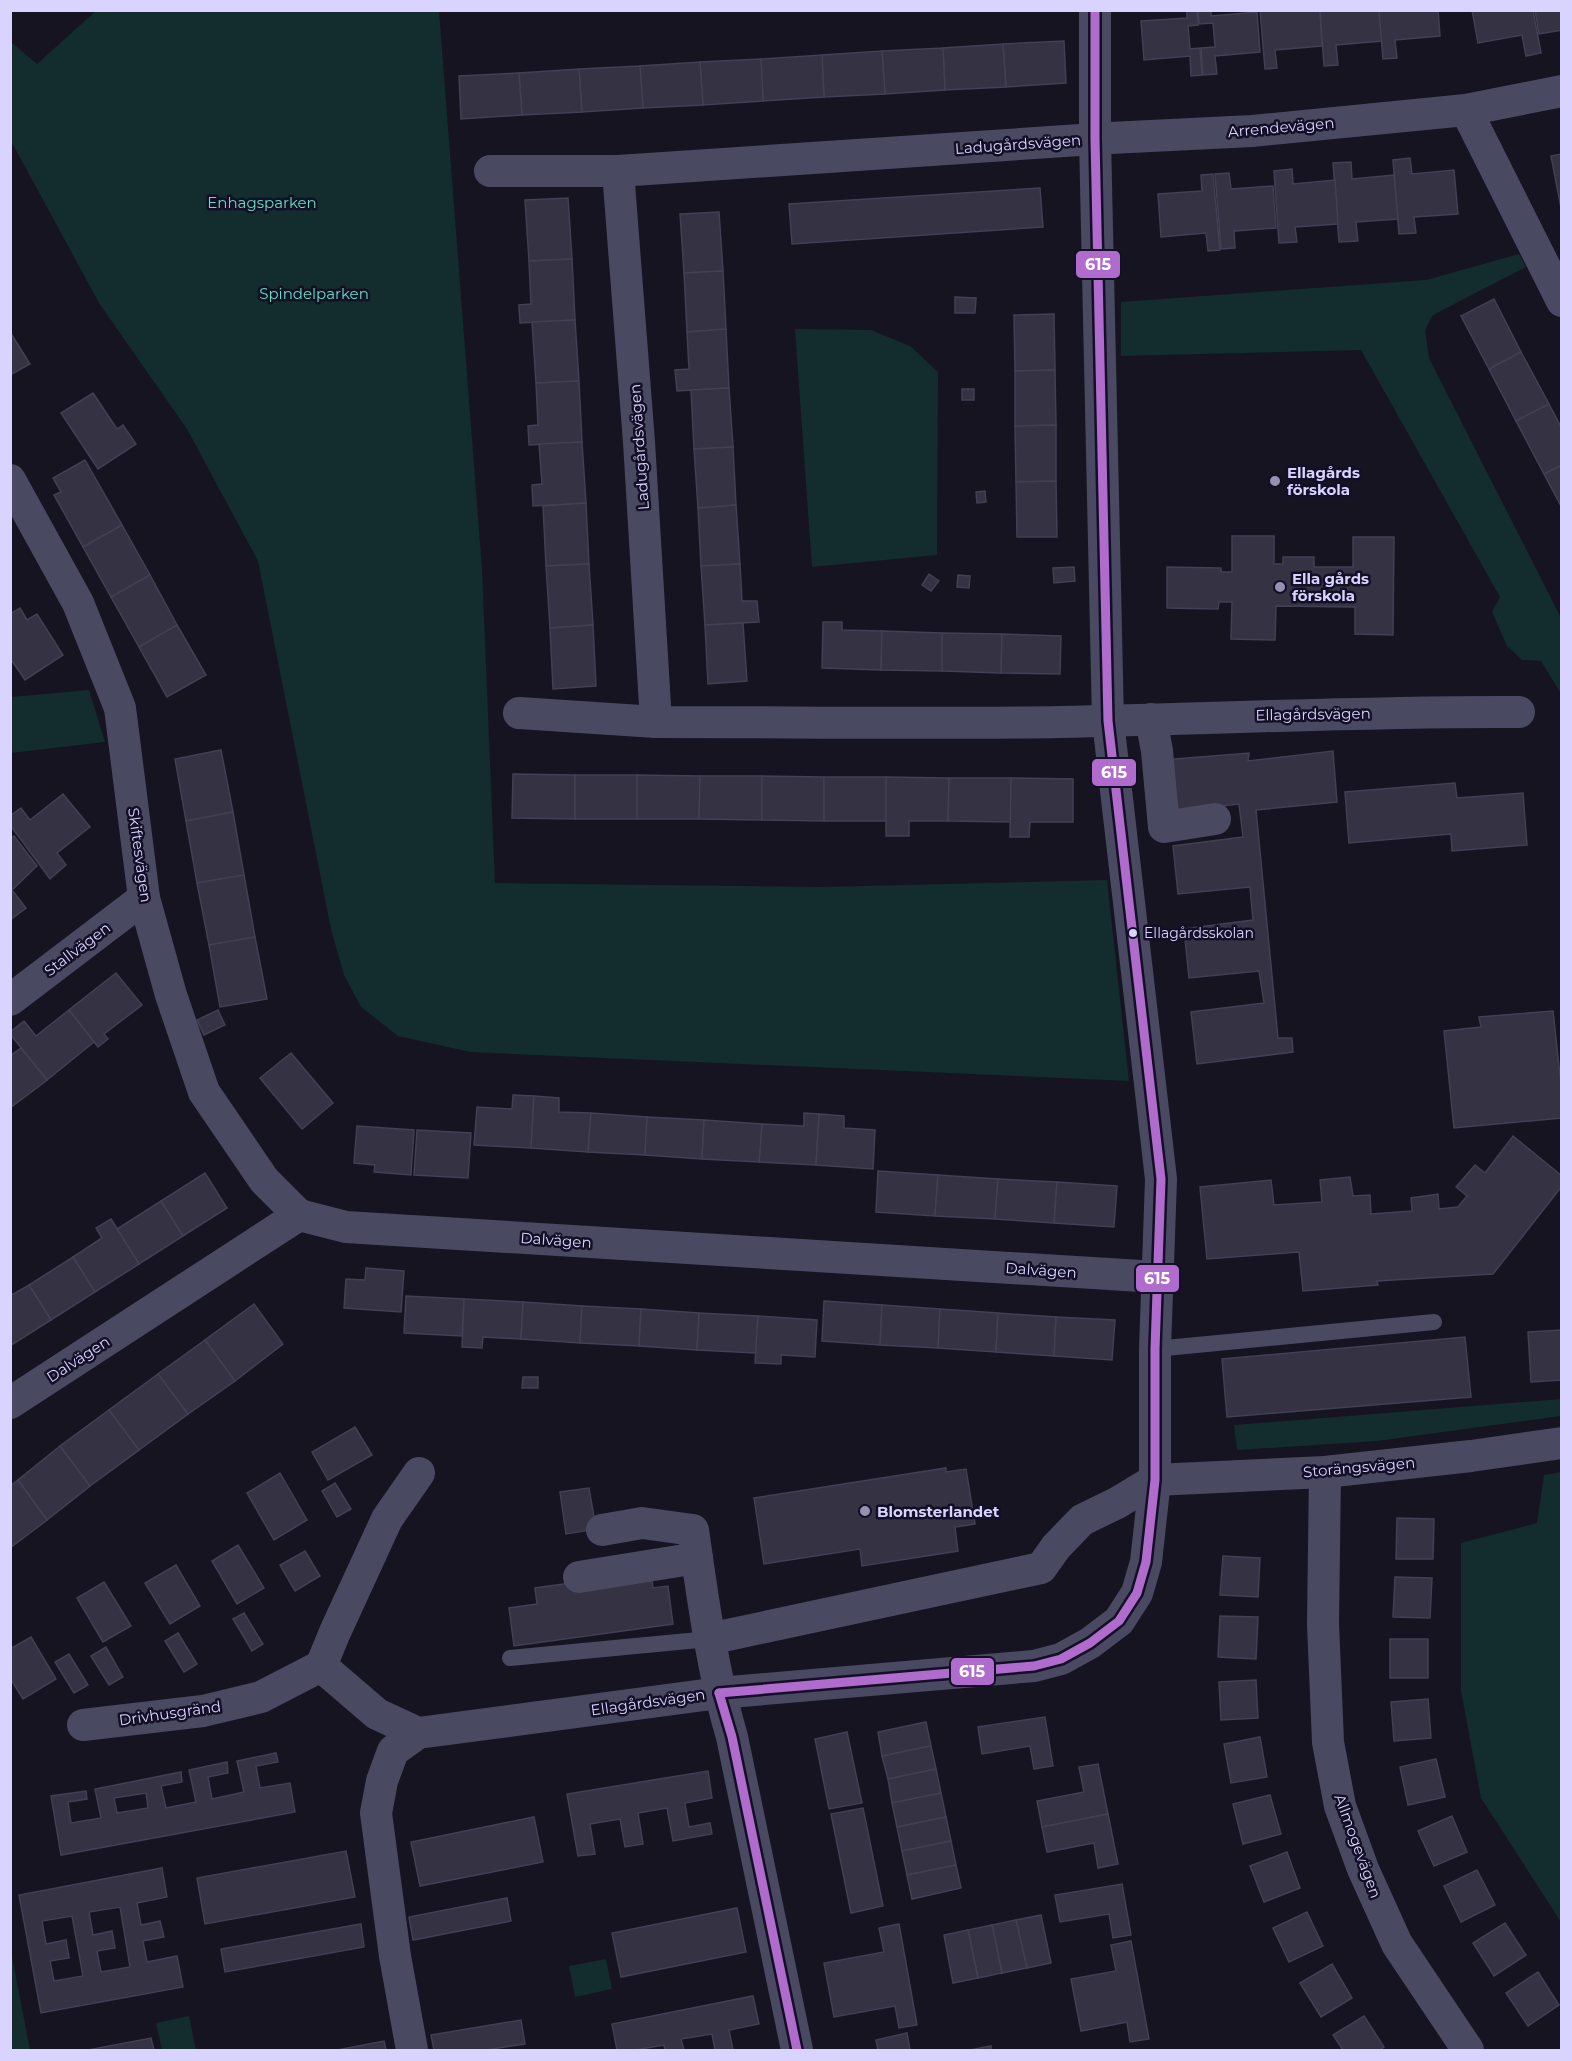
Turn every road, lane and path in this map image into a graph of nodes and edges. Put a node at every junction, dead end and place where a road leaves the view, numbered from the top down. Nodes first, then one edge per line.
1 (1095, 10) edge
2 (1562, 91) edge
3 (1466, 110) junction
4 (1095, 139) junction
5 (490, 171) dead end
6 (618, 171) junction
7 (1562, 302) edge
8 (10, 480) edge
9 (1519, 712) dead end
10 (519, 713) dead end
11 (1151, 719) junction
12 (1107, 721) junction
13 (656, 722) junction
14 (1215, 819) dead end
15 (144, 898) junction
16 (10, 1000) edge
17 (298, 1215) junction
18 (1157, 1277) junction
19 (1434, 1322) dead end
20 (1155, 1349) junction
21 (10, 1403) edge
22 (1562, 1443) edge
23 (1325, 1472) junction
24 (419, 1473) dead end
25 (1155, 1480) junction
26 (602, 1530) dead end
27 (697, 1558) junction
28 (579, 1577) dead end
29 (709, 1640) junction
30 (510, 1658) dead end
31 (321, 1666) junction
32 (719, 1693) junction
33 (83, 1725) dead end
34 (418, 1733) junction
35 (412, 2050) edge
36 (797, 2050) edge
37 (1468, 2050) edge

1 - 4 street, Ellagårdsvägen
2 - 3 street, Arrendevägen
3 - 4 street, Arrendevägen
3 - 7 street
4 - 6 street, Ladugårdsvägen
4 - 12 street, Ellagårdsvägen
5 - 6 street, Ladugårdsvägen
6 - 13 street, Ladugårdsvägen
8 - 15 street, Skiftesvägen
9 - 11 street, Ellagårdsvägen
10 - 13 street
11 - 12 street, Ellagårdsvägen
11 - 14 street
12 - 13 street
12 - 18 street, Ellagårdsvägen
15 - 16 street, Stallvägen
15 - 17 street, Skiftesvägen
17 - 18 street, Dalvägen
17 - 21 street, Dalvägen
18 - 20 street, Ellagårdsvägen
19 - 20 lane
20 - 25 street, Ellagårdsvägen
22 - 23 street, Storängsvägen
23 - 25 street, Storängsvägen
23 - 37 street, Allmogevägen
24 - 31 street
25 - 29 street
25 - 32 street, Ellagårdsvägen
26 - 27 street
27 - 28 street
27 - 29 street
29 - 30 lane
29 - 32 street
31 - 33 street, Drivhusgränd
31 - 34 street
32 - 34 street, Ellagårdsvägen
32 - 36 street
34 - 35 street, Ellagårdsvägen

